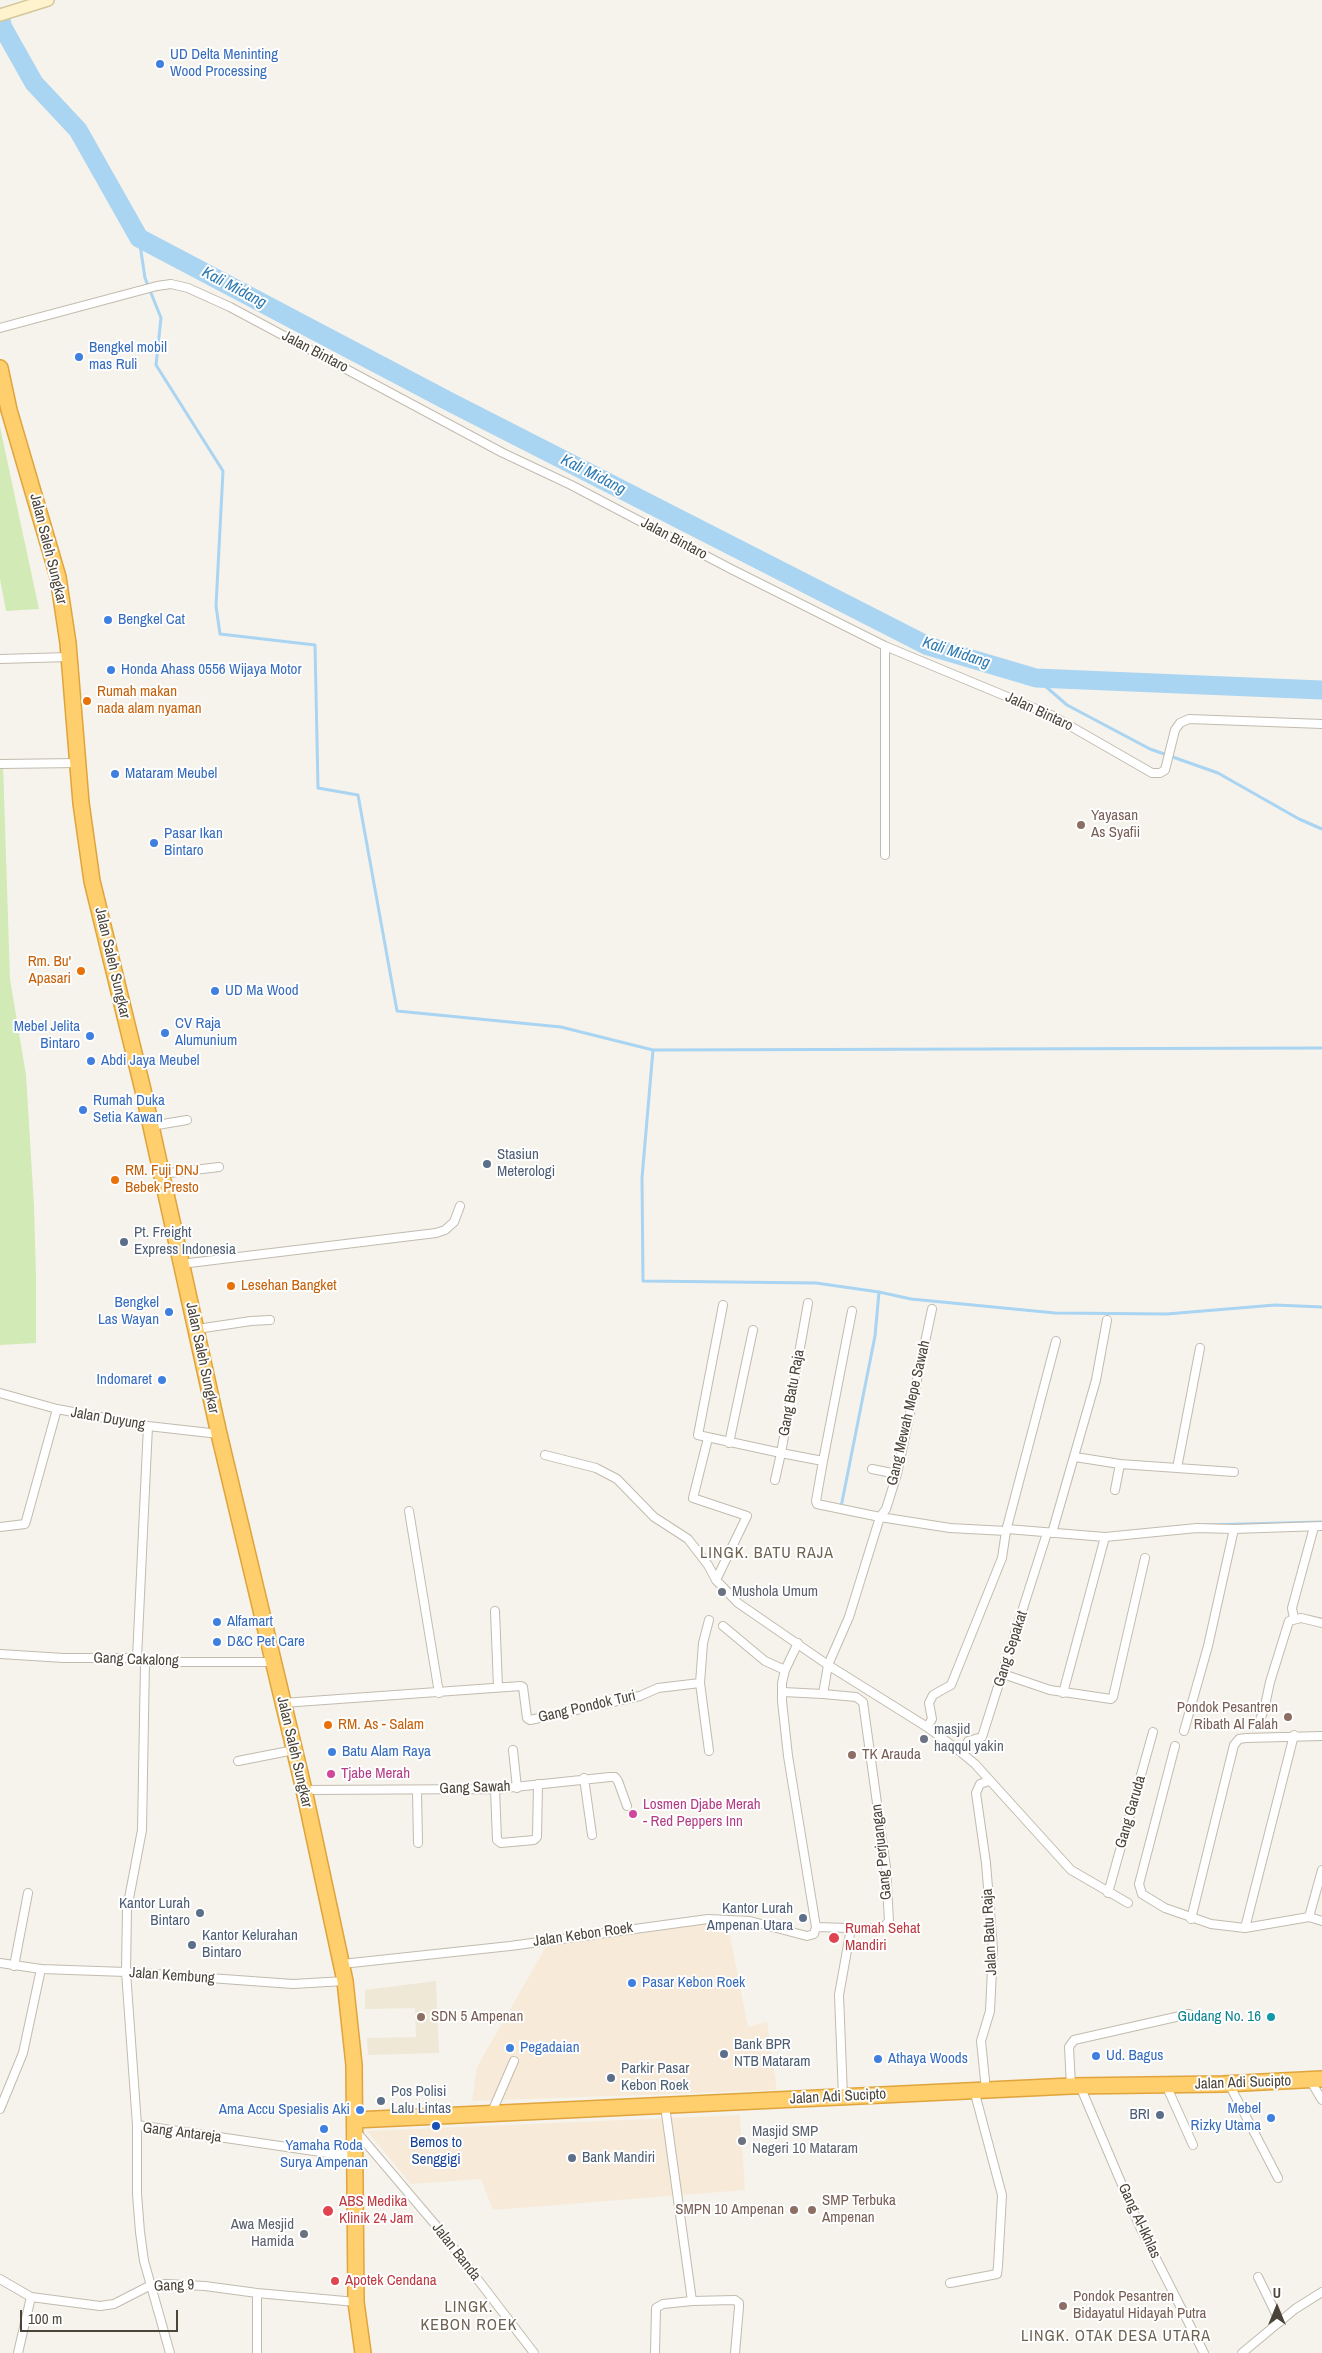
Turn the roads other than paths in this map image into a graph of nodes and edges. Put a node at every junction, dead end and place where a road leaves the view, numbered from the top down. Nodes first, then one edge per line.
1 (48, 0) edge
2 (0, 15) edge
3 (0, 328) edge
4 (0, 368) edge
5 (885, 646) junction
6 (69, 657) junction
7 (0, 660) edge
8 (1322, 724) edge
9 (78, 763) junction
10 (0, 764) edge
11 (886, 855) dead end
12 (187, 1120) dead end
13 (151, 1126) junction
14 (219, 1167) dead end
15 (161, 1174) junction
16 (460, 1206) dead end
17 (181, 1264) junction
18 (808, 1302) dead end
19 (723, 1305) dead end
20 (932, 1309) dead end
21 (852, 1311) dead end
22 (270, 1320) dead end
23 (1107, 1320) dead end
24 (197, 1330) junction
25 (753, 1330) dead end
26 (1056, 1341) dead end
27 (1200, 1348) dead end
28 (0, 1393) edge
29 (57, 1409) junction
30 (148, 1426) junction
31 (219, 1434) junction
32 (708, 1438) junction
33 (729, 1443) junction
34 (781, 1453) junction
35 (545, 1455) dead end
36 (1075, 1457) junction
37 (823, 1461) junction
38 (1120, 1464) junction
39 (1177, 1468) junction
40 (872, 1469) dead end
41 (1234, 1472) dead end
42 (897, 1474) junction
43 (775, 1480) dead end
44 (1115, 1490) dead end
45 (409, 1511) dead end
46 (883, 1514) junction
47 (1318, 1526) edge
48 (0, 1527) edge
49 (1234, 1529) junction
50 (1006, 1530) junction
51 (1050, 1533) junction
52 (1105, 1537) junction
53 (1145, 1558) dead end
54 (716, 1580) junction
55 (495, 1611) dead end
56 (1294, 1619) junction
57 (709, 1620) dead end
58 (1322, 1623) edge
59 (723, 1626) dead end
60 (798, 1643) junction
61 (0, 1654) edge
62 (141, 1660) junction
63 (272, 1662) junction
64 (828, 1665) junction
65 (786, 1670) junction
66 (1003, 1674) junction
67 (700, 1683) junction
68 (498, 1686) junction
69 (782, 1692) junction
70 (439, 1693) junction
71 (1063, 1693) junction
72 (823, 1694) junction
73 (283, 1703) junction
74 (1258, 1724) dead end
75 (926, 1727) junction
76 (1184, 1730) dead end
77 (1153, 1732) dead end
78 (1294, 1735) junction
79 (1322, 1736) edge
80 (1175, 1746) dead end
81 (294, 1750) junction
82 (513, 1750) dead end
83 (709, 1751) dead end
84 (962, 1754) junction
85 (238, 1761) dead end
86 (584, 1778) junction
87 (989, 1781) junction
88 (538, 1784) junction
89 (517, 1788) junction
90 (495, 1789) junction
91 (304, 1790) junction
92 (416, 1790) junction
93 (627, 1806) dead end
94 (592, 1834) dead end
95 (418, 1843) dead end
96 (1322, 1870) edge
97 (28, 1893) dead end
98 (1108, 1893) junction
99 (1128, 1903) dead end
100 (1309, 1917) junction
101 (1191, 1919) junction
102 (1322, 1921) edge
103 (816, 1927) junction
104 (851, 1928) junction
105 (1246, 1928) junction
106 (0, 1963) edge
107 (342, 1964) junction
108 (14, 1966) junction
109 (41, 1969) junction
110 (126, 1972) junction
111 (345, 1981) junction
112 (1189, 2014) dead end
113 (514, 2061) dead end
114 (1316, 2079) edge
115 (1229, 2084) junction
116 (1166, 2085) junction
117 (1075, 2086) junction
118 (980, 2090) junction
119 (843, 2097) junction
120 (1322, 2100) edge
121 (665, 2106) junction
122 (0, 2109) edge
123 (491, 2114) junction
124 (137, 2125) junction
125 (355, 2125) junction
126 (1193, 2145) dead end
127 (355, 2157) junction
128 (1278, 2178) dead end
129 (1258, 2277) dead end
130 (0, 2279) edge
131 (950, 2283) dead end
132 (151, 2285) junction
133 (1322, 2292) edge
134 (257, 2293) junction
135 (31, 2297) junction
136 (692, 2301) junction
137 (356, 2302) junction
138 (1280, 2322) junction
139 (18, 2353) edge
140 (170, 2353) edge
141 (257, 2353) edge
142 (363, 2353) edge
143 (534, 2353) edge
144 (655, 2353) edge
145 (735, 2353) edge
146 (1204, 2353) edge
147 (1242, 2353) edge

1 - 2 street
3 - 5 street, Jalan Bintaro
4 - 6 highway, Jalan Saleh Sungkar
5 - 8 street, Jalan Bintaro
5 - 11 street
6 - 7 street
6 - 9 highway, Jalan Saleh Sungkar
9 - 10 street
9 - 13 highway, Jalan Saleh Sungkar
12 - 13 street
13 - 15 highway, Jalan Saleh Sungkar
14 - 15 street
15 - 17 highway, Jalan Saleh Sungkar
16 - 17 street
17 - 24 highway, Jalan Saleh Sungkar
18 - 34 street, Gang Batu Raja
19 - 32 street
20 - 42 street, Gang Mewah Mepe Sawah
21 - 37 street
22 - 24 street
23 - 36 street, Gang Sepakat
24 - 31 highway, Jalan Saleh Sungkar
25 - 33 street
26 - 50 street
27 - 39 street
28 - 29 street, Jalan Duyung
29 - 30 street, Jalan Duyung
29 - 48 street
30 - 31 street, Jalan Duyung
30 - 62 street
31 - 63 highway, Jalan Saleh Sungkar
32 - 33 street
32 - 54 street
33 - 34 street
34 - 37 street, Gang Batu Raja
34 - 43 street
35 - 54 street
36 - 38 street
36 - 51 street, Gang Sepakat
37 - 46 street
38 - 39 street
38 - 44 street
39 - 41 street
40 - 42 street
42 - 46 street, Gang Mewah Mepe Sawah
45 - 70 street
46 - 50 street
46 - 64 street, Gang Mewah Mepe Sawah
47 - 49 street
47 - 56 street
49 - 52 street
49 - 76 street
50 - 51 street
50 - 75 street
51 - 52 street
51 - 66 street, Gang Sepakat
52 - 71 street
53 - 71 street
54 - 60 street
55 - 68 street
56 - 58 street
56 - 74 street
57 - 67 street
59 - 65 street
60 - 64 street
60 - 65 street
61 - 62 street, Gang Cakalong
62 - 63 street, Gang Cakalong
62 - 110 street
63 - 73 highway, Jalan Saleh Sungkar
64 - 72 street, Gang Mewah Mepe Sawah
64 - 75 street
65 - 69 street
66 - 71 street
66 - 84 street, Gang Sepakat
67 - 68 street, Gang Pondok Turi
67 - 83 street
68 - 70 street, Gang Pondok Turi
69 - 72 street, Gang Perjuangan
69 - 103 street
70 - 73 street, Gang Pondok Turi
72 - 104 street, Gang Perjuangan
73 - 81 highway, Jalan Saleh Sungkar
75 - 84 street
77 - 98 street, Gang Garuda
78 - 79 street
78 - 101 street
78 - 105 street
80 - 101 street
81 - 85 street
81 - 91 highway, Jalan Saleh Sungkar
82 - 89 street
84 - 87 street
86 - 88 street, Gang Sawah
86 - 93 street, Gang Sawah
86 - 94 street
87 - 98 street
87 - 118 street, Jalan Batu Raja
88 - 89 street, Gang Sawah
88 - 90 street
89 - 90 street, Gang Sawah
90 - 92 street, Gang Sawah
91 - 92 street, Gang Sawah
91 - 107 highway, Jalan Saleh Sungkar
92 - 95 street
96 - 100 street
97 - 108 street
98 - 99 street
100 - 102 street
100 - 105 street
101 - 105 street
103 - 104 street, Gang Perjuangan
103 - 107 street, Jalan Kebon Roek
104 - 119 street
106 - 108 street, Jalan Kembung
107 - 111 highway, Jalan Saleh Sungkar
108 - 109 street, Jalan Kembung
109 - 110 street, Jalan Kembung
109 - 122 street
110 - 111 street, Jalan Kembung
110 - 124 street
111 - 125 highway, Jalan Saleh Sungkar
112 - 117 street
113 - 123 street
114 - 115 highway, Jalan Adi Sucipto
114 - 120 street
115 - 116 highway, Jalan Adi Sucipto
115 - 128 street
116 - 117 highway, Jalan Adi Sucipto
116 - 126 street
117 - 118 highway, Jalan Adi Sucipto
117 - 146 street, Gang Al-Ikhlas
118 - 119 highway, Jalan Adi Sucipto
118 - 131 street, Jalan Batu Raja
119 - 121 highway, Jalan Adi Sucipto
121 - 123 highway, Jalan Adi Sucipto
121 - 136 street
123 - 125 highway, Jalan Adi Sucipto
124 - 127 street, Gang Antareja
124 - 132 street, Gang Antareja
125 - 127 highway, Jalan Saleh Sungkar
125 - 143 street, Jalan Banda
127 - 137 highway, Jalan Saleh Sungkar
129 - 138 street
130 - 135 street, Gang 9
132 - 134 street, Gang 9
132 - 135 street, Gang 9
132 - 140 street, Gang Antareja
133 - 138 street
134 - 137 street, Gang 9
134 - 141 street
135 - 139 street
136 - 144 street
136 - 145 street
137 - 142 highway, Jalan Saleh Sungkar
138 - 147 street

